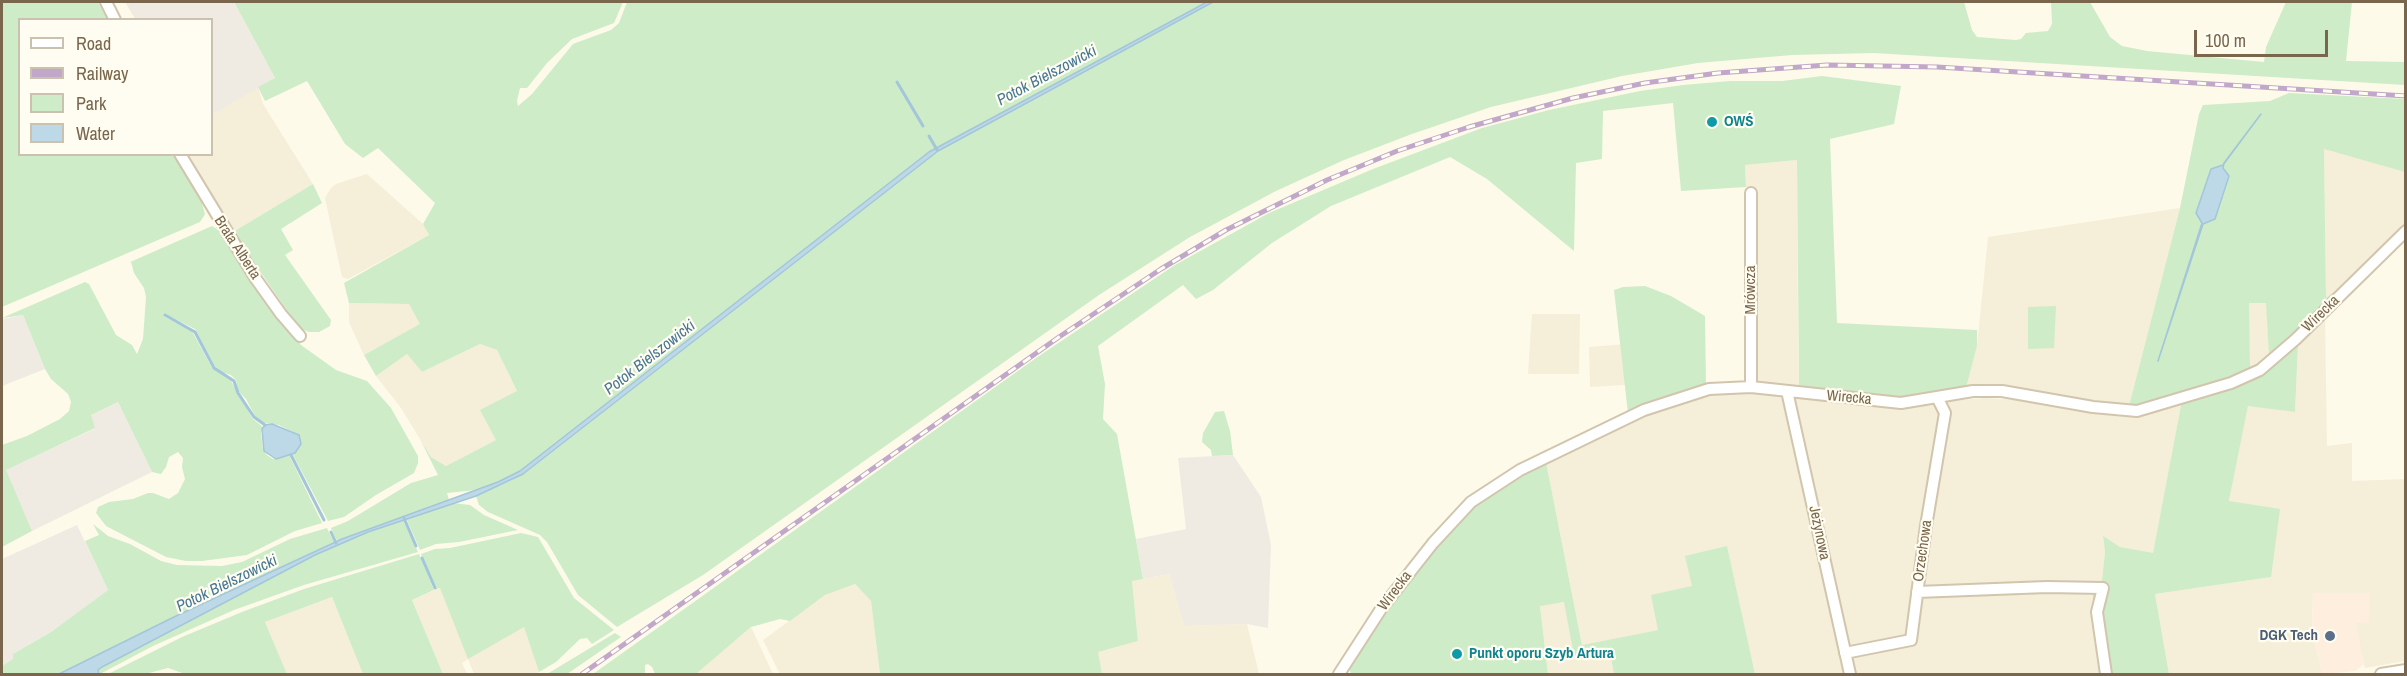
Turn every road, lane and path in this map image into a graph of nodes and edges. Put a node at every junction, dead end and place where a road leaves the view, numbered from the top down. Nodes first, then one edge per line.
1 (106, 2) edge
2 (114, 18) edge
3 (181, 156) edge
4 (1751, 193) dead end
5 (2406, 231) edge
6 (300, 336) dead end
7 (1751, 387) junction
8 (1787, 392) junction
9 (1937, 397) junction
10 (1917, 592) junction
11 (1845, 653) junction
12 (2406, 670) edge
13 (1340, 675) edge
14 (1850, 675) edge
15 (2106, 675) edge
16 (2380, 675) edge

1 - 2 street
3 - 6 street, Brata Alberta
4 - 7 street, Mrówcza
5 - 9 street, Wirecka
7 - 8 street, Wirecka
7 - 13 street, Wirecka
8 - 9 street, Wirecka
8 - 11 street, Jeżynowa
9 - 10 street, Orzechowa
10 - 11 street, Orzechowa
10 - 15 street
11 - 14 street, Jeżynowa
12 - 16 street

